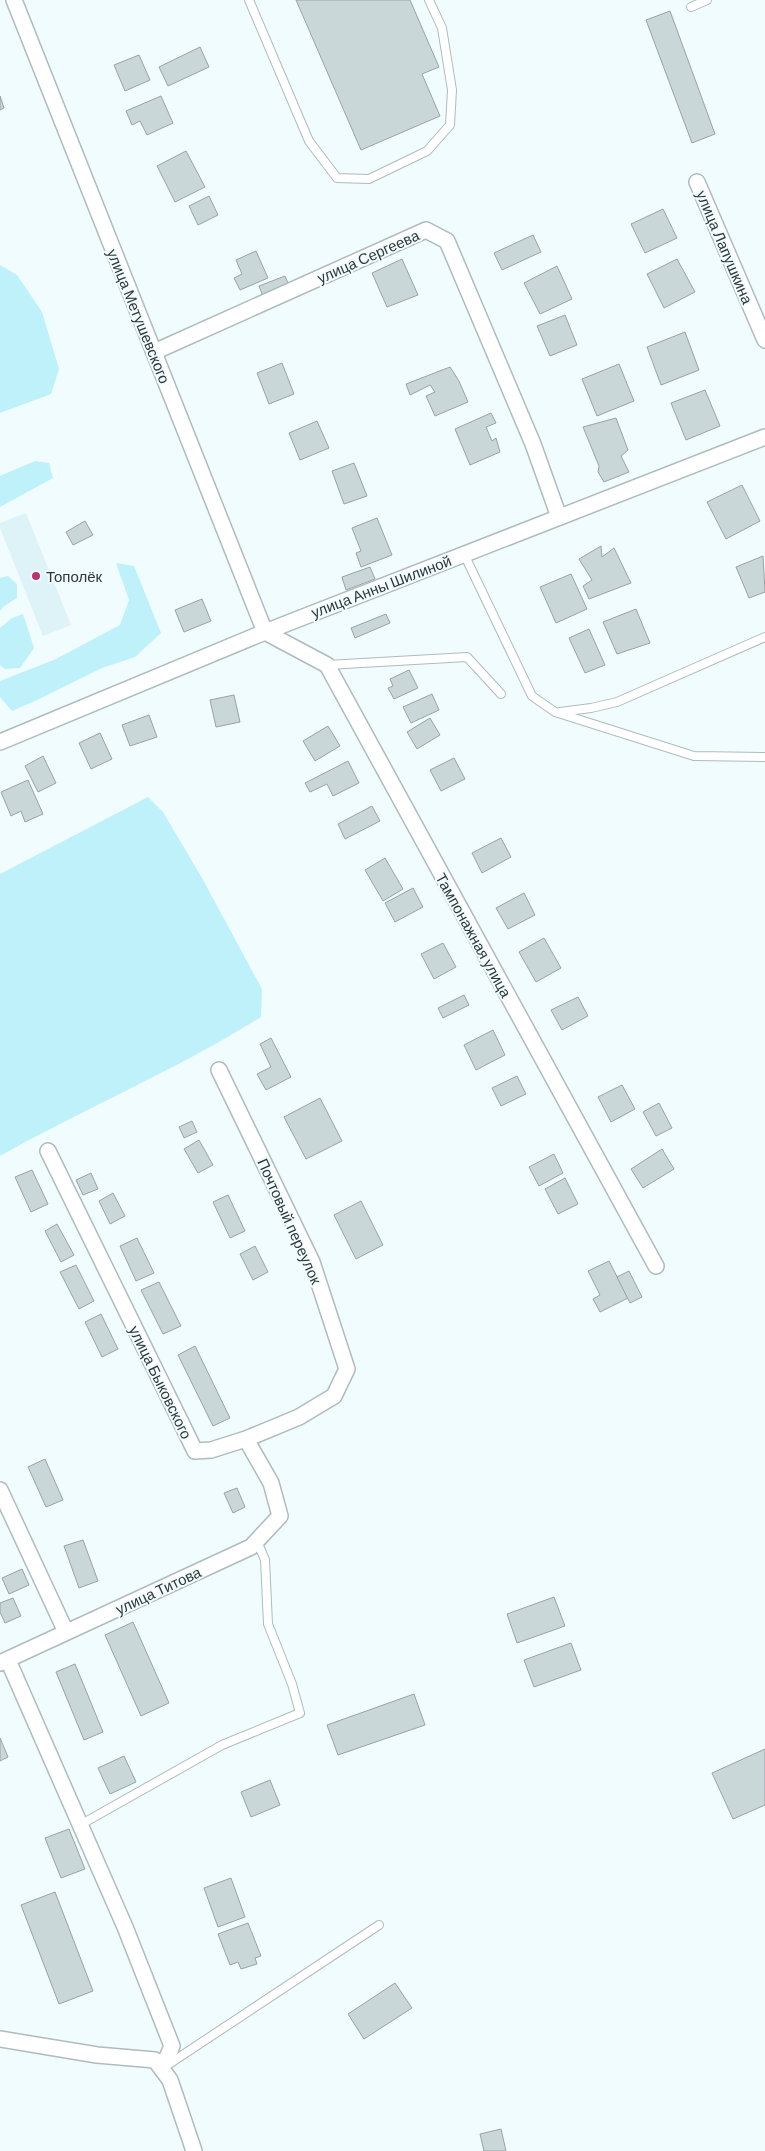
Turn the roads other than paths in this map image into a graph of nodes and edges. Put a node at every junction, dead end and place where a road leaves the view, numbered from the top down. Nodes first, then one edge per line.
1 (14, 0) edge
2 (249, 0) edge
3 (430, 0) edge
4 (707, 0) edge
5 (690, 7) dead end
6 (697, 182) dead end
7 (765, 340) edge
8 (154, 352) junction
9 (765, 437) edge
10 (559, 517) junction
11 (464, 554) junction
12 (265, 632) junction
13 (765, 637) edge
14 (327, 665) junction
15 (502, 694) dead end
16 (555, 712) junction
17 (0, 742) edge
18 (765, 757) edge
19 (219, 1070) dead end
20 (48, 1151) dead end
21 (656, 1266) dead end
22 (246, 1439) junction
23 (0, 1490) edge
24 (254, 1544) junction
25 (66, 1632) junction
26 (4, 1662) edge
27 (80, 1825) junction
28 (378, 1925) dead end
29 (0, 2039) edge
30 (166, 2074) junction
31 (194, 2151) edge

1 - 8 street, улица Метушевского
2 - 3 lane
4 - 5 lane
6 - 7 street, улица Лапушкина
8 - 10 street, улица Сергеева
8 - 12 street, улица Метушевского
9 - 10 street, улица Анны Шилиной
10 - 11 street, улица Анны Шилиной
11 - 12 street, улица Анны Шилиной
11 - 16 lane
12 - 14 street
12 - 17 street, улица Анны Шилиной
13 - 16 lane
14 - 15 lane
14 - 21 street, Тампонажная улица
16 - 18 lane
19 - 22 street, Почтовый переулок
20 - 22 street, улица Быковского
22 - 24 street
23 - 25 street
24 - 25 street, улица Титова
24 - 27 lane
25 - 26 street, улица Титова
26 - 27 street
27 - 30 street
28 - 30 lane
29 - 30 street
30 - 31 street

